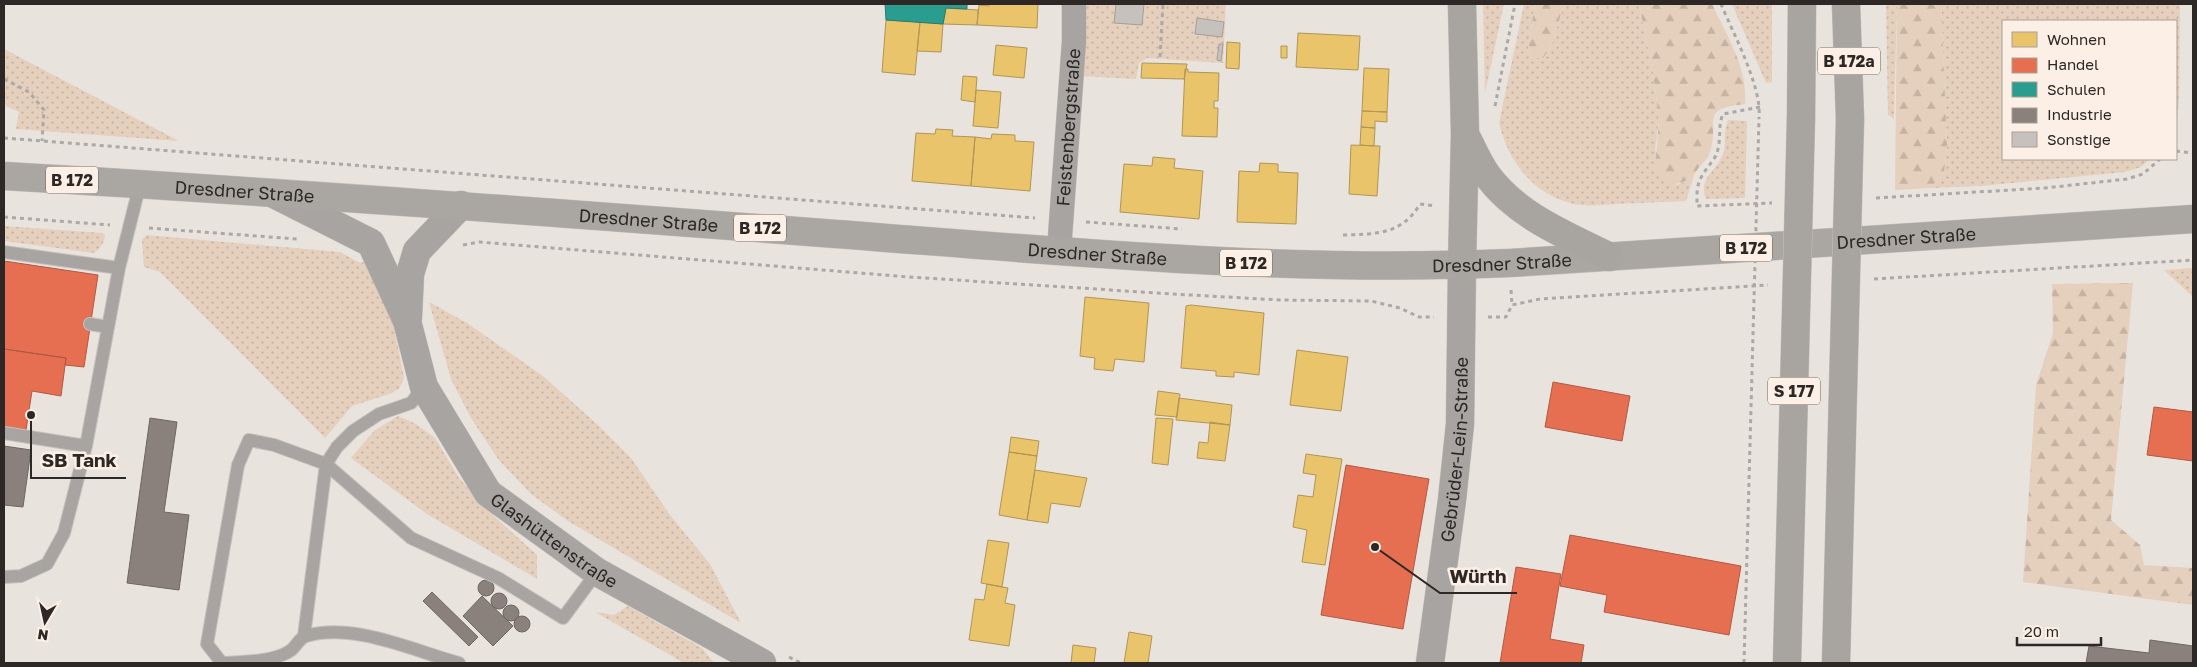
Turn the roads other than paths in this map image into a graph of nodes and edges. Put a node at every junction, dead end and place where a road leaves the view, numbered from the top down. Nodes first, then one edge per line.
1 (1074, 4) edge
2 (1462, 4) edge
3 (1802, 4) edge
4 (1846, 4) edge
5 (1801, 118) joint
6 (1850, 119) joint
7 (1465, 134) junction
8 (4, 176) edge
9 (140, 184) junction
10 (272, 193) junction
11 (461, 205) junction
12 (2193, 219) edge
13 (1059, 251) junction
14 (4, 252) edge
15 (1610, 256) junction
16 (1462, 265) junction
17 (119, 268) junction
18 (408, 321) junction
19 (90, 324) dead end
20 (108, 327) junction
21 (424, 387) junction
22 (4, 433) edge
23 (86, 446) junction
24 (326, 464) junction
25 (597, 572) junction
26 (4, 576) edge
27 (304, 636) junction
28 (774, 659) edge
29 (459, 663) edge
30 (1430, 663) edge
31 (1787, 663) edge
32 (1836, 663) edge

1 - 13 street, Feistenbergstraße
2 - 7 highway
3 - 5 highway, B 172a
4 - 6 highway, B 172a
5 - 31 highway, S 177, bridge
6 - 32 highway, S 177, bridge
7 - 15 highway
7 - 16 highway
8 - 9 main road, Dresdner Straße / B 172
9 - 10 main road, Dresdner Straße / B 172
9 - 17 lane
10 - 11 main road, Dresdner Straße / B 172
10 - 18 street, Glashüttenstraße
11 - 13 main road, Dresdner Straße / B 172
11 - 18 street, Glashüttenstraße
12 - 15 main road, Dresdner Straße / B 172
13 - 16 main road, Dresdner Straße / B 172
14 - 17 lane
15 - 16 main road, Dresdner Straße / B 172
16 - 30 street, Gebrüder-Lein-Straße
17 - 20 lane
18 - 21 street, Glashüttenstraße
19 - 20 lane
20 - 23 lane
21 - 24 lane
21 - 25 street, Glashüttenstraße
22 - 23 lane
23 - 26 lane
24 - 25 lane
24 - 27 lane
24 - 27 lane
25 - 28 street, Glashüttenstraße
27 - 29 lane

